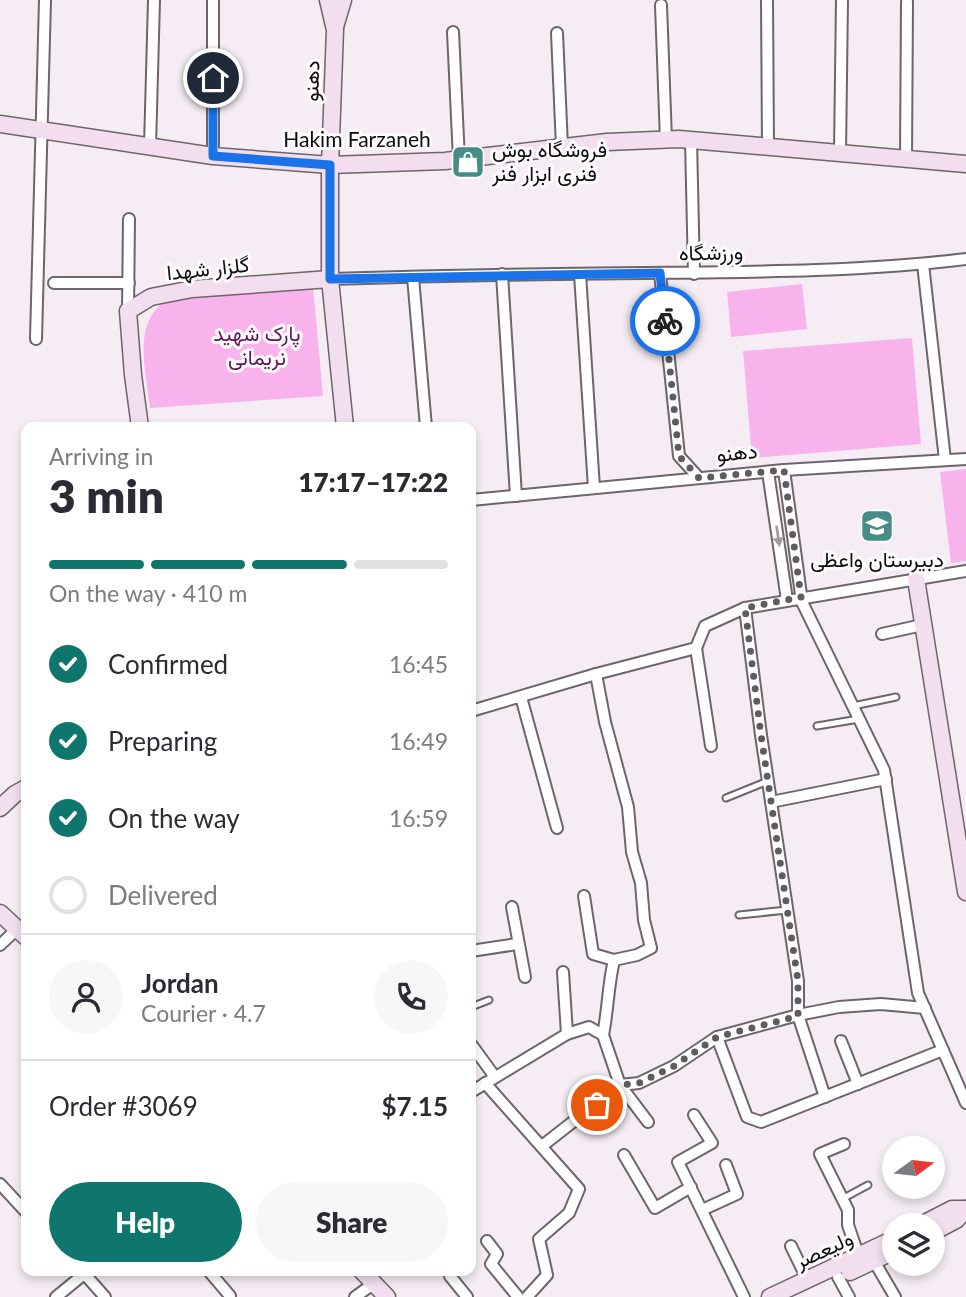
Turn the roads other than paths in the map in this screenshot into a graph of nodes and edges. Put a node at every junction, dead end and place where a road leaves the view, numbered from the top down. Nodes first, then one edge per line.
1 (45, 0) edge
2 (154, 0) edge
3 (213, 0) edge
4 (328, 0) edge
5 (343, 0) edge
6 (767, 0) edge
7 (842, 0) edge
8 (908, 2) dead end
9 (661, 5) dead end
10 (335, 30) junction
11 (453, 32) dead end
12 (557, 33) dead end
13 (0, 124) edge
14 (42, 131) junction
15 (666, 139) junction
16 (691, 140) junction
17 (768, 146) junction
18 (150, 147) junction
19 (562, 147) junction
20 (840, 153) junction
21 (213, 156) junction
22 (906, 159) junction
23 (459, 160) junction
24 (966, 164) edge
25 (330, 165) junction
26 (129, 219) dead end
27 (966, 259) edge
28 (923, 264) junction
29 (660, 273) junction
30 (502, 274) junction
31 (580, 274) junction
32 (694, 274) junction
33 (414, 277) junction
34 (330, 279) junction
35 (54, 283) dead end
36 (130, 283) junction
37 (128, 311) junction
38 (36, 338) dead end
39 (139, 422) edge
40 (344, 422) edge
41 (426, 422) edge
42 (966, 459) edge
43 (945, 460) junction
44 (784, 470) junction
45 (768, 472) junction
46 (699, 478) junction
47 (594, 488) junction
48 (516, 495) junction
49 (476, 499) edge
50 (966, 571) edge
51 (916, 579) junction
52 (801, 597) junction
53 (787, 600) junction
54 (745, 608) junction
55 (922, 625) junction
56 (882, 634) dead end
57 (696, 648) junction
58 (596, 674) junction
59 (521, 697) junction
60 (896, 697) dead end
61 (853, 706) junction
62 (476, 710) edge
63 (859, 719) junction
64 (817, 726) dead end
65 (710, 746) dead end
66 (886, 779) junction
67 (768, 781) junction
68 (21, 791) edge
69 (726, 798) dead end
70 (771, 802) junction
71 (0, 808) edge
72 (960, 815) edge
73 (557, 828) dead end
74 (965, 882) edge
75 (584, 896) dead end
76 (512, 907) dead end
77 (787, 910) junction
78 (0, 914) edge
79 (739, 915) dead end
80 (21, 932) edge
81 (21, 934) edge
82 (517, 944) junction
83 (0, 945) edge
84 (476, 950) edge
85 (614, 960) junction
86 (563, 972) dead end
87 (525, 977) dead end
88 (489, 1000) dead end
89 (476, 1005) edge
90 (925, 1008) junction
91 (798, 1016) junction
92 (567, 1034) junction
93 (603, 1035) junction
94 (717, 1037) junction
95 (841, 1041) dead end
96 (943, 1050) junction
97 (476, 1053) edge
98 (490, 1080) junction
99 (858, 1084) junction
100 (620, 1085) junction
101 (476, 1089) edge
102 (825, 1097) junction
103 (966, 1103) edge
104 (694, 1115) dead end
105 (648, 1122) dead end
106 (844, 1144) dead end
107 (542, 1146) junction
108 (624, 1155) dead end
109 (726, 1165) dead end
110 (0, 1184) edge
111 (867, 1185) dead end
112 (691, 1187) junction
113 (842, 1199) junction
114 (21, 1207) edge
115 (966, 1209) edge
116 (702, 1210) junction
117 (944, 1213) edge
118 (945, 1226) edge
119 (487, 1241) dead end
120 (791, 1246) dead end
121 (882, 1248) edge
122 (882, 1255) edge
123 (867, 1259) junction
124 (80, 1276) edge
125 (88, 1276) edge
126 (217, 1276) edge
127 (366, 1276) edge
128 (450, 1276) dead end
129 (838, 1277) junction
130 (808, 1281) junction
131 (373, 1284) junction
132 (230, 1296) edge
133 (56, 1297) edge
134 (105, 1297) edge
135 (355, 1297) edge
136 (387, 1297) edge
137 (467, 1297) edge
138 (518, 1297) edge
139 (527, 1297) edge
140 (744, 1297) edge
141 (770, 1297) edge
142 (797, 1297) edge
143 (849, 1297) edge
144 (895, 1297) edge

1 - 14 street
2 - 18 street
3 - 21 street
4 - 10 street, دهنو
5 - 10 street, دهنو
6 - 17 street
7 - 20 street
8 - 22 street
9 - 15 street
10 - 25 street, دهنو
11 - 23 street
12 - 19 street
13 - 14 street, Hakim Farzaneh
14 - 18 street, Hakim Farzaneh
14 - 38 street
15 - 16 street, Hakim Farzaneh
15 - 19 street, Hakim Farzaneh
16 - 17 street, Hakim Farzaneh
16 - 32 street
17 - 20 street, Hakim Farzaneh
18 - 21 street, Hakim Farzaneh
19 - 23 street, Hakim Farzaneh
20 - 22 street, Hakim Farzaneh
21 - 25 street, Hakim Farzaneh
22 - 24 street, Hakim Farzaneh
23 - 25 street, Hakim Farzaneh
25 - 34 street, دهنو
26 - 36 street
27 - 28 street, ورزشگاه
28 - 32 street, ورزشگاه
28 - 43 street
29 - 31 street, ورزشگاه
29 - 32 street, ورزشگاه
29 - 46 street
30 - 31 street, ورزشگاه
30 - 33 street, ورزشگاه
30 - 48 street
31 - 47 street
33 - 34 street, ورزشگاه
33 - 41 street
34 - 37 street, گلزار شهدا
34 - 40 street, دهنو
35 - 36 street
36 - 37 street
37 - 39 street
42 - 43 street, دهنو
43 - 44 street, دهنو
44 - 45 street, دهنو
44 - 52 street
45 - 46 street, دهنو
45 -> 53 street
46 - 47 street, دهنو
47 - 48 street, دهنو
48 - 49 street, دهنو
50 - 51 street
51 - 52 street
51 - 55 street
52 - 53 street
52 - 61 street
53 - 54 street
54 - 57 street
54 - 67 street
55 - 56 street
55 - 72 street
57 - 58 street
57 - 65 street
58 - 59 street
58 - 85 street
59 - 62 street
59 - 73 street
60 - 61 lane
61 - 63 street
63 - 64 lane
63 - 66 street
66 - 70 street
66 - 90 street
67 - 69 lane
67 - 70 street
68 - 71 street
70 - 77 street
72 - 74 street
75 - 85 street
76 - 82 street
77 - 79 lane
77 - 91 street
78 - 80 street
81 - 83 street
82 - 84 street
82 - 87 street
85 - 93 street
86 - 92 street
88 - 89 lane
90 - 91 street
90 - 96 street
91 - 94 street
91 - 102 street
92 - 93 street
92 - 98 street
93 - 100 street
94 - 100 street
94 - 102 street
95 - 99 street
96 - 99 street
96 - 103 street
97 - 98 street
98 - 101 street
98 - 107 street
99 - 102 street
100 - 105 street
100 - 107 street
104 - 112 street
106 - 113 street
107 - 139 street
108 - 112 street
109 - 116 street
110 - 114 street
111 - 113 lane
112 - 116 street
113 - 123 street
115 - 117 street
115 - 118 street
116 - 140 street
119 - 138 street
120 - 130 street
121 - 123 street, ولیعصر
122 - 123 street, ولیعصر
123 - 129 street, ولیعصر
123 - 130 street, ولیعصر
123 - 144 street
124 - 133 street
125 - 134 street
126 - 132 street
127 - 131 street
128 - 137 street
129 - 142 street, ولیعصر
129 - 143 street
130 - 141 street, ولیعصر
131 - 135 street
131 - 136 street

